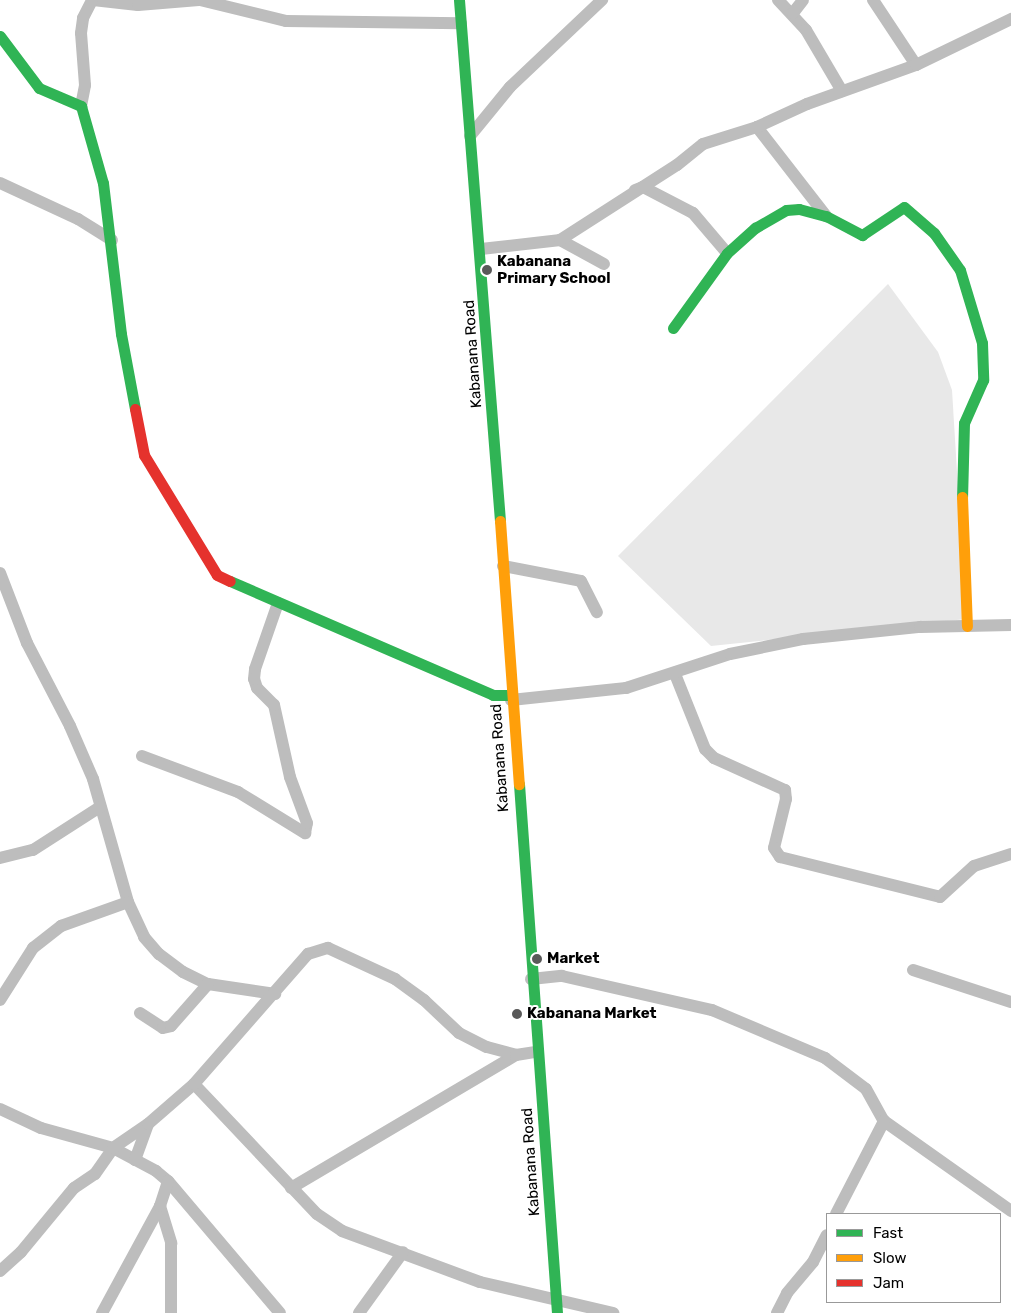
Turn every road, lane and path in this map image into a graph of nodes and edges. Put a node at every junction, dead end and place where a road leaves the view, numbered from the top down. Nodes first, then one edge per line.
1 (92, 0) edge
2 (200, 0) edge
3 (459, 0) edge
4 (602, 0) edge
5 (778, 0) edge
6 (803, 0) edge
7 (873, 0) edge
8 (793, 13) junction
9 (1011, 18) edge
10 (461, 23) junction
11 (0, 36) edge
12 (916, 65) junction
13 (842, 91) junction
14 (80, 106) junction
15 (757, 127) junction
16 (470, 136) junction
17 (0, 183) edge
18 (633, 191) junction
19 (826, 216) junction
20 (112, 240) junction
21 (560, 240) junction
22 (481, 249) junction
23 (727, 253) junction
24 (604, 264) dead end
25 (673, 328) dead end
26 (503, 566) junction
27 (0, 573) edge
28 (278, 603) junction
29 (597, 612) dead end
30 (1011, 625) edge
31 (967, 626) junction
32 (675, 674) junction
33 (511, 697) junction
34 (142, 756) dead end
35 (100, 807) junction
36 (1011, 854) edge
37 (0, 858) edge
38 (128, 902) junction
39 (913, 970) dead end
40 (532, 979) junction
41 (208, 984) junction
42 (275, 994) junction
43 (0, 1000) edge
44 (1011, 1002) edge
45 (140, 1013) dead end
46 (536, 1052) junction
47 (516, 1055) junction
48 (194, 1084) junction
49 (0, 1110) edge
50 (884, 1121) junction
51 (148, 1124) junction
52 (113, 1148) junction
53 (135, 1160) junction
54 (168, 1181) junction
55 (291, 1188) junction
56 (160, 1206) junction
57 (1011, 1211) edge
58 (837, 1213) edge
59 (826, 1237) edge
60 (403, 1252) junction
61 (0, 1271) edge
62 (556, 1300) junction
63 (102, 1313) edge
64 (171, 1313) edge
65 (280, 1313) edge
66 (359, 1313) edge
67 (557, 1313) edge
68 (613, 1313) edge
69 (777, 1313) edge

1 - 2 street
1 - 14 street
2 - 10 street
3 - 10 street, Kabanana Road
4 - 16 street
5 - 8 street
6 - 8 street
7 - 12 street
8 - 13 street
9 - 12 street
10 - 16 street, Kabanana Road
11 - 14 street
12 - 13 street
13 - 15 street
14 - 20 street
15 - 18 street
15 - 19 street
16 - 22 street, Kabanana Road
17 - 20 street
18 - 21 street
18 - 23 street
19 - 23 street
19 - 31 street
20 - 28 street
21 - 22 street
21 - 24 street
22 - 26 street, Kabanana Road
23 - 25 street
26 - 29 street
26 - 33 street, Kabanana Road
27 - 35 street
28 - 33 street
28 - 34 street
30 - 31 street
31 - 32 street
32 - 33 street
32 - 36 street
33 - 40 street, Kabanana Road
35 - 37 street
35 - 38 street
38 - 41 street
38 - 43 street
39 - 44 street
40 - 46 street, Kabanana Road
40 - 50 street
41 - 42 street
41 - 45 street
42 - 47 street
42 - 48 street
46 - 47 street
46 - 62 street, Kabanana Road
47 - 55 street
48 - 51 street
48 - 55 street
49 - 52 street
50 - 57 street
50 - 58 street
51 - 52 street
51 - 53 street
52 - 53 street
52 - 61 street
53 - 54 street
54 - 56 street
54 - 65 street
55 - 60 street
56 - 63 street
56 - 64 street
59 - 69 street
60 - 62 street
60 - 66 street
62 - 67 street, Kabanana Road
62 - 68 street

